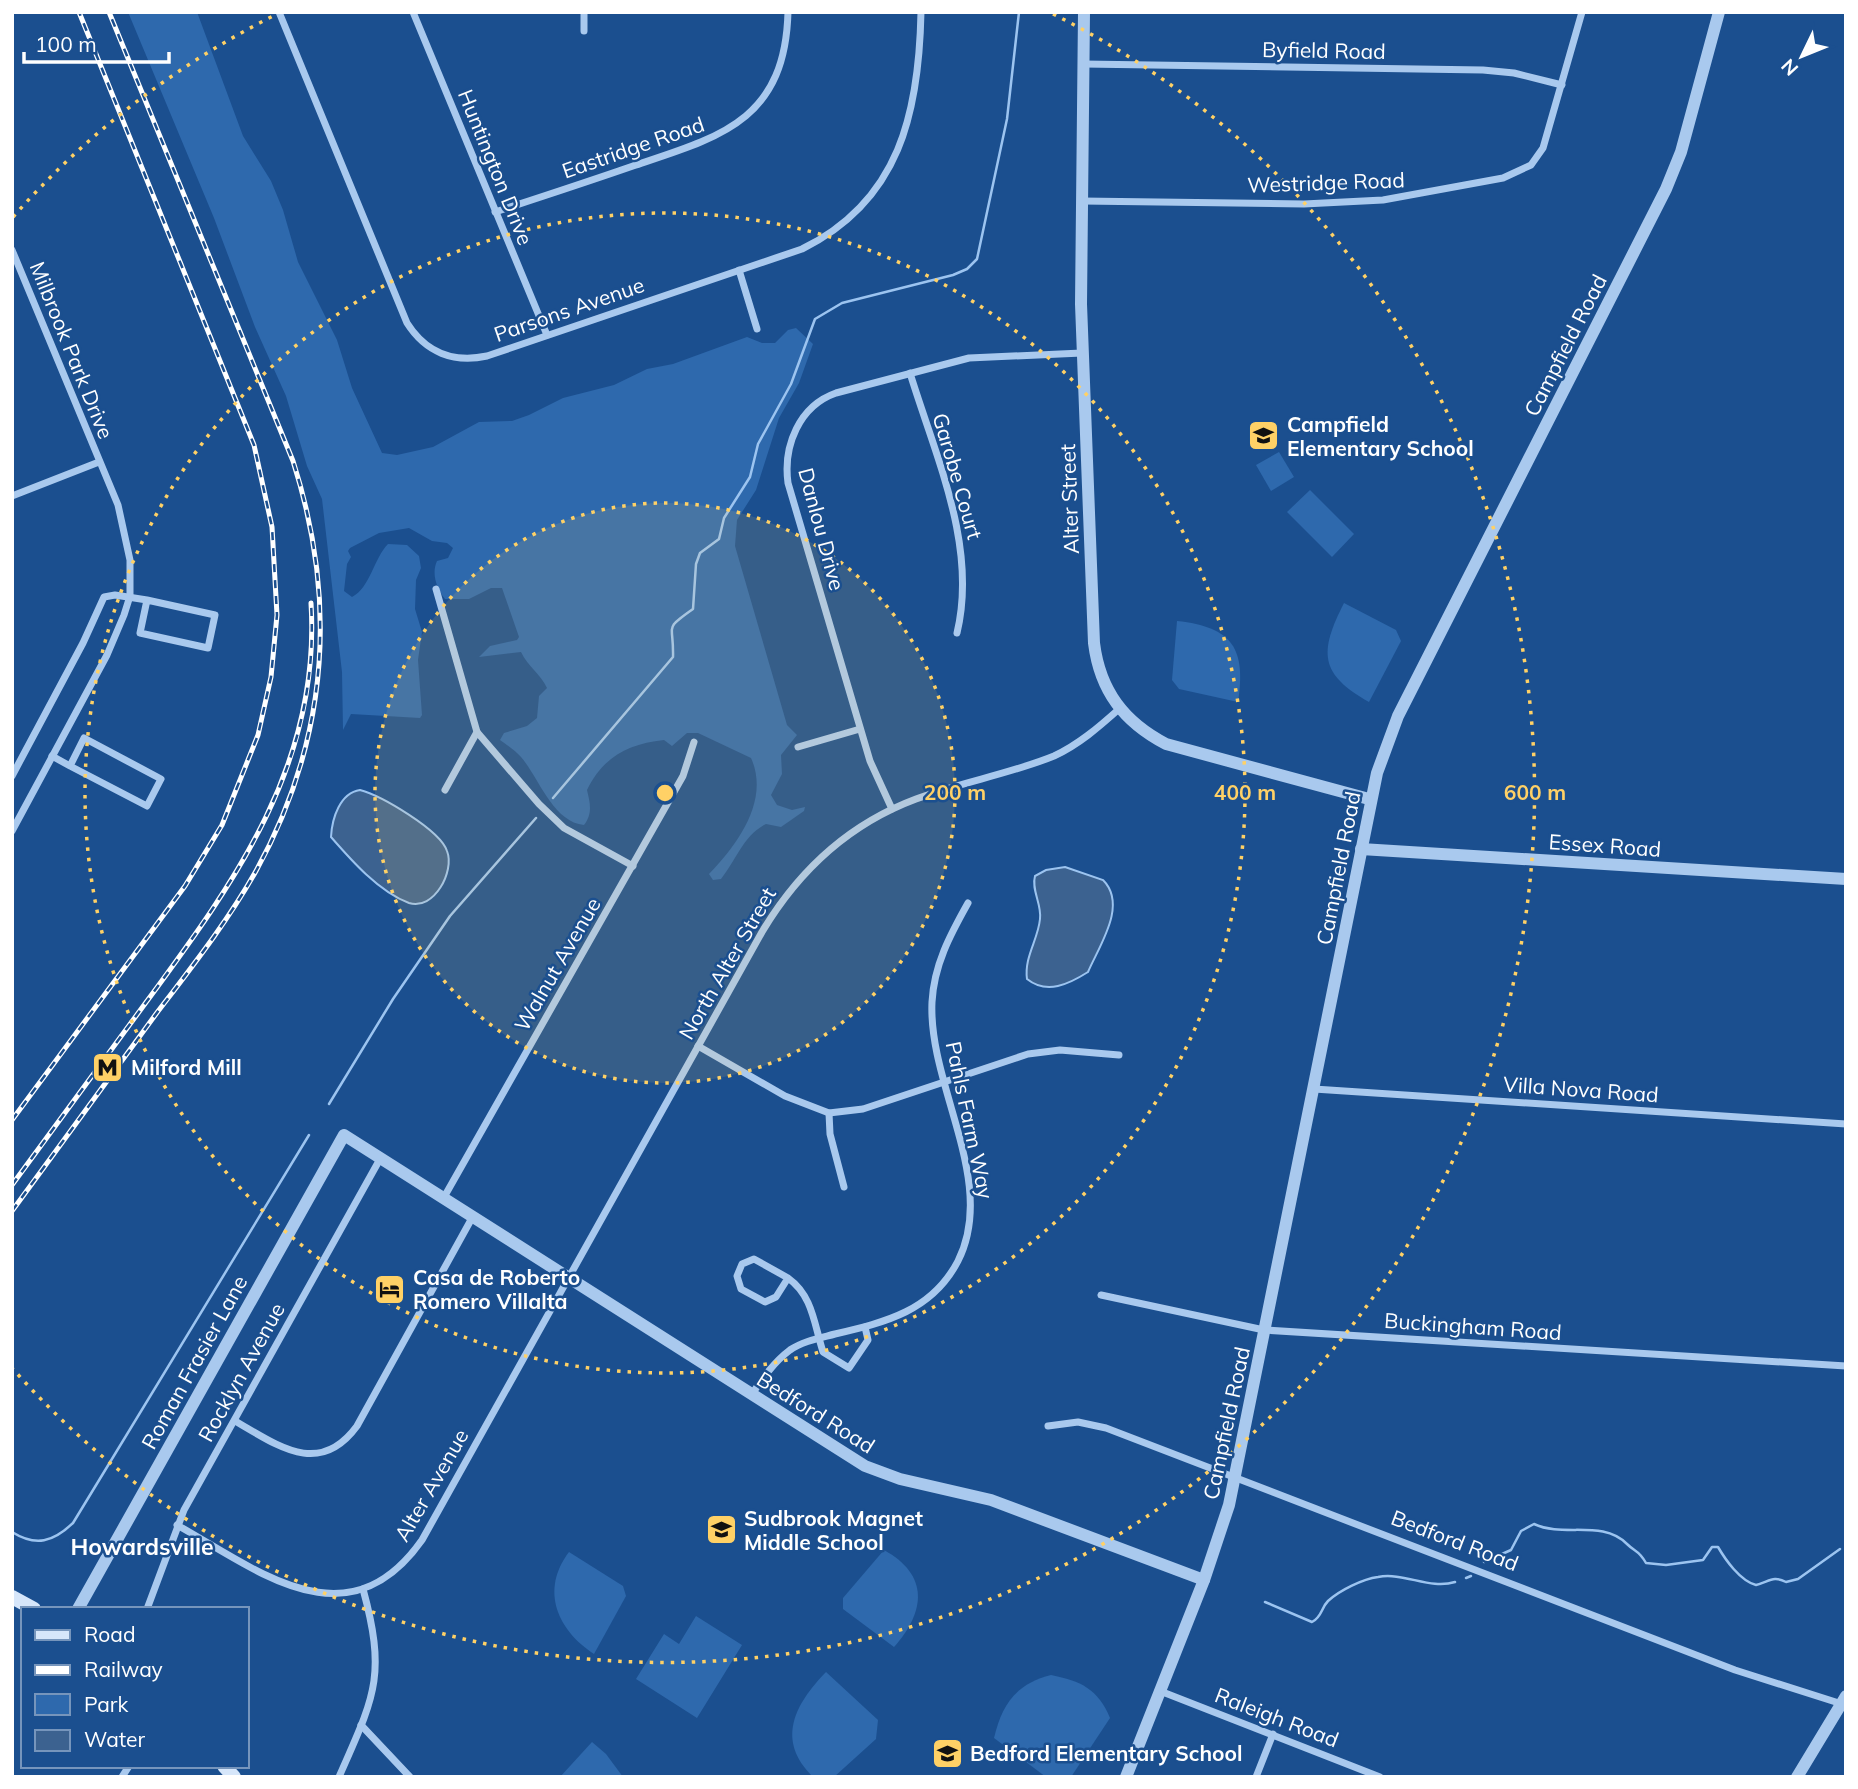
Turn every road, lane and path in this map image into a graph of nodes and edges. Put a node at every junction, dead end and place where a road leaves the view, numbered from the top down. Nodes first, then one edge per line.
1 (279, 12) edge
2 (413, 12) edge
3 (584, 12) edge
4 (788, 12) edge
5 (921, 12) edge
6 (1084, 12) edge
7 (1582, 12) edge
8 (1719, 12) edge
9 (584, 31) dead end
10 (1083, 64) junction
11 (1562, 85) junction
12 (1082, 201) junction
13 (495, 212) junction
14 (12, 250) edge
15 (739, 270) junction
16 (757, 329) dead end
17 (547, 335) junction
18 (1082, 353) junction
19 (910, 373) junction
20 (99, 462) junction
21 (12, 496) edge
22 (436, 589) dead end
23 (130, 596) junction
24 (148, 600) junction
25 (957, 633) dead end
26 (1119, 709) junction
27 (860, 729) junction
28 (477, 732) junction
29 (694, 742) dead end
30 (798, 747) dead end
31 (52, 756) junction
32 (70, 766) junction
33 (12, 776) edge
34 (444, 790) dead end
35 (1369, 799) junction
36 (12, 808) edge
37 (892, 809) junction
38 (22, 813) junction
39 (12, 831) edge
40 (1361, 849) junction
41 (633, 866) junction
42 (1846, 879) edge
43 (968, 903) dead end
44 (698, 1046) junction
45 (1119, 1055) dead end
46 (944, 1081) junction
47 (1314, 1089) junction
48 (829, 1113) junction
49 (1846, 1124) edge
50 (344, 1135) joint
51 (380, 1159) junction
52 (844, 1188) dead end
53 (443, 1200) junction
54 (472, 1218) junction
55 (568, 1276) junction
56 (789, 1278) junction
57 (1101, 1295) dead end
58 (866, 1327) junction
59 (1264, 1330) junction
60 (818, 1338) junction
61 (1846, 1366) edge
62 (752, 1394) junction
63 (235, 1421) junction
64 (1048, 1426) dead end
65 (1235, 1475) junction
66 (177, 1525) junction
67 (1204, 1580) junction
68 (363, 1589) junction
69 (12, 1597) edge
70 (30, 1607) edge
71 (79, 1607) edge
72 (148, 1607) edge
73 (1160, 1691) junction
74 (1844, 1702) edge
75 (361, 1725) junction
76 (1273, 1734) junction
77 (339, 1777) edge
78 (410, 1777) edge
79 (1126, 1777) edge
80 (1256, 1777) edge
81 (1380, 1777) edge
82 (1797, 1777) edge

1 - 17 street, Parsons Avenue
2 - 13 street, Huntington Drive
3 - 9 street
4 - 13 street, Eastridge Road
5 - 15 street, Parsons Avenue
6 - 10 street, Alter Street
7 - 11 street, Westridge Road
8 - 35 street, Campfield Road
10 - 11 street, Byfield Road
10 - 12 street, Alter Street
11 - 12 street, Westridge Road
12 - 18 street, Alter Street
13 - 17 street, Huntington Drive
14 - 20 street, Milbrook Park Drive
15 - 16 street
15 - 17 street, Parsons Avenue
18 - 19 street, Danlou Drive
18 - 26 street, Alter Street
19 - 25 street, Garobe Court
19 - 27 street, Danlou Drive
20 - 21 street
20 - 23 street, Milbrook Park Drive
22 - 28 street
23 - 24 street
23 - 31 street, Milbrook Park Drive
23 - 33 street
24 - 24 street
26 - 35 street, Alter Street
26 - 37 street, North Alter Street
27 - 30 street
27 - 37 street, Danlou Drive
28 - 34 street
28 - 41 street
29 - 41 street, Walnut Avenue
31 - 32 street
31 - 38 street, Milbrook Park Drive
32 - 32 street
35 - 40 street, Campfield Road
36 - 38 street
37 - 44 street, North Alter Street
38 - 39 street, Milbrook Park Drive
40 - 42 street, Essex Road
40 - 47 street, Campfield Road
41 - 53 street, Walnut Avenue
43 - 46 street, Pahls Farm Way
44 - 48 street
44 - 55 street, North Alter Street
45 - 46 street
46 - 48 street
46 - 58 street, Pahls Farm Way
47 - 49 street, Villa Nova Road
47 - 59 street, Campfield Road
48 - 52 street
50 - 51 street, Bedford Road
50 - 71 street, Roman Frasier Lane
51 - 53 street, Bedford Road
51 - 63 street, Rocklyn Avenue
53 - 54 street, Bedford Road
54 - 55 street, Bedford Road
54 - 63 street
55 - 62 street, Bedford Road
55 - 68 street, Alter Avenue
56 - 56 street
56 - 60 street
57 - 59 street, Buckingham Road
58 - 60 street, Pahls Farm Way
58 - 60 street
59 - 61 street, Buckingham Road
59 - 65 street, Campfield Road
60 - 62 street, Pahls Farm Way
62 - 67 street, Bedford Road
63 - 66 street, Rocklyn Avenue
64 - 65 street, Bedford Road
65 - 67 street, Campfield Road
65 - 74 street, Bedford Road
66 - 68 street, Alter Avenue
66 - 72 street, Rocklyn Avenue
67 - 73 street, Campfield Road
68 - 75 street
69 - 70 main road
73 - 76 street, Raleigh Road
73 - 79 street, Campfield Road
74 - 82 street
75 - 77 street
75 - 78 street
76 - 80 street
76 - 81 street, Raleigh Road

